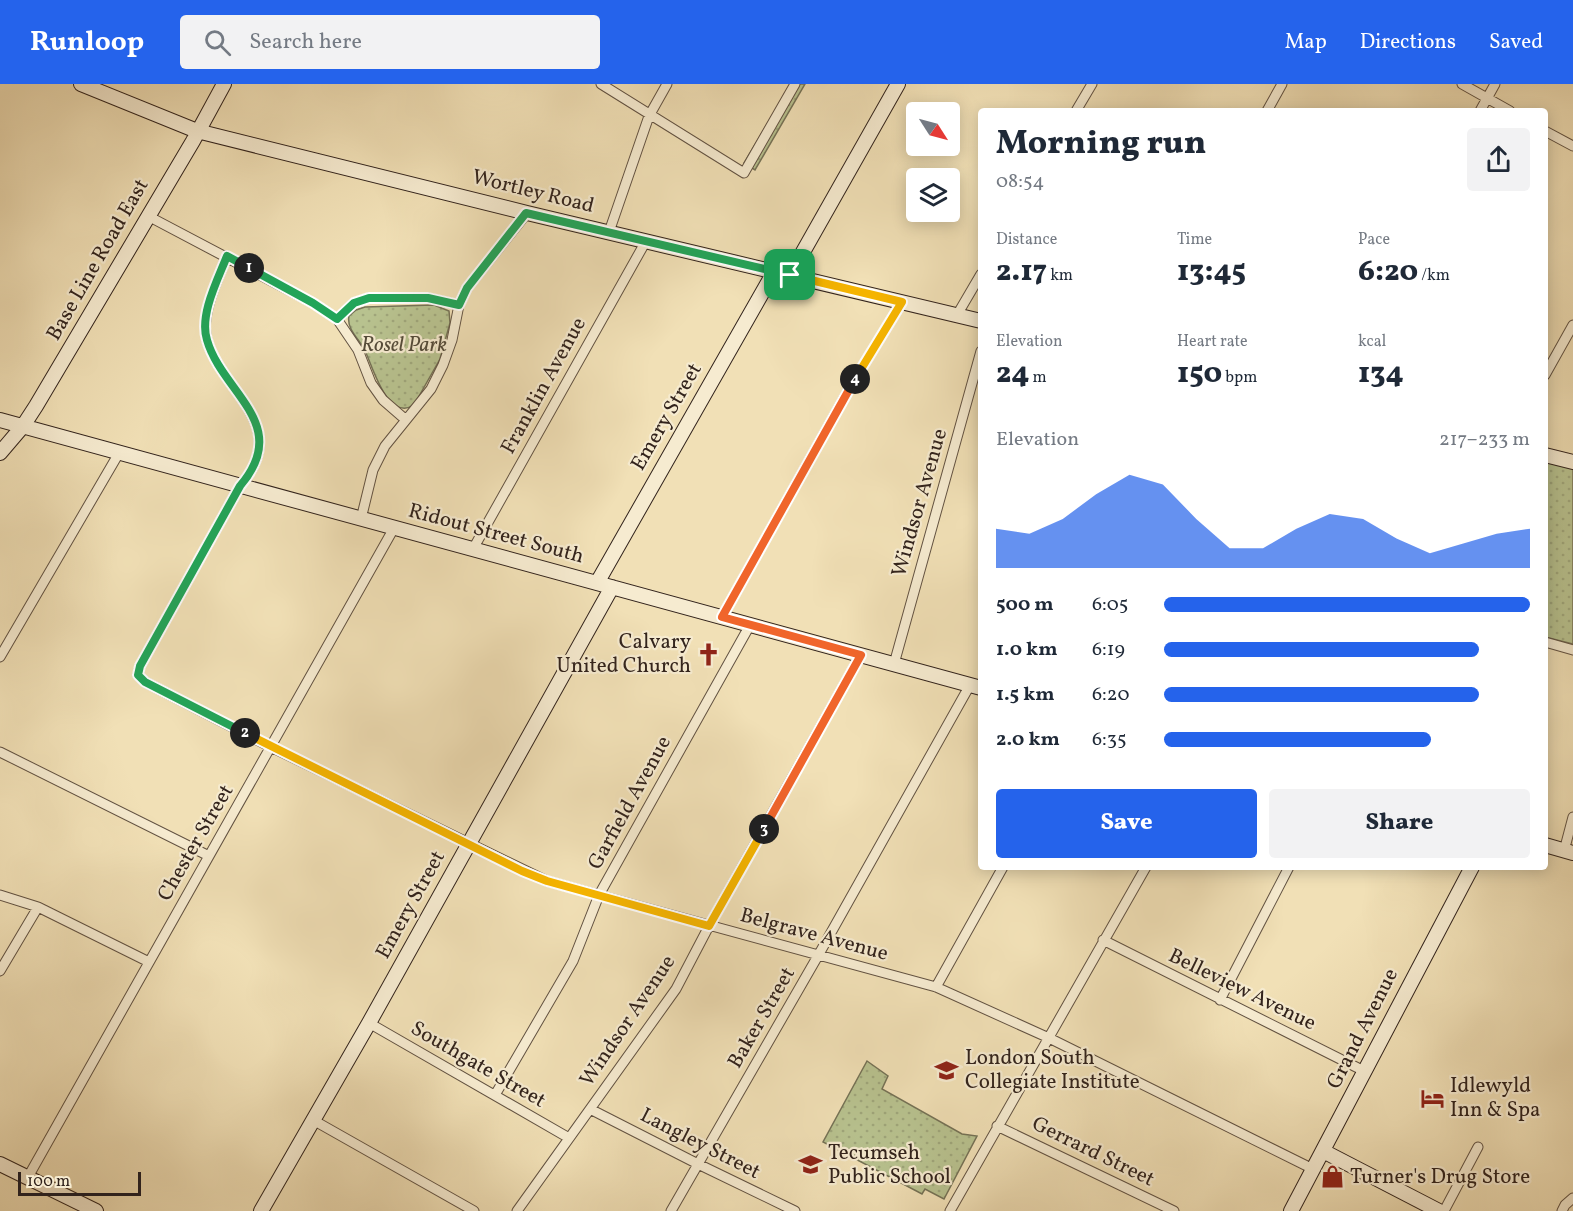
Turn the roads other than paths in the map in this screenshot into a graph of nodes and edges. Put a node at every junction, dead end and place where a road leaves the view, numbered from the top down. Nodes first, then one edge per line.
1 (81, 84) edge
2 (224, 84) edge
3 (601, 84) edge
4 (667, 84) edge
5 (795, 84) edge
6 (898, 84) edge
7 (1092, 84) edge
8 (1282, 84) edge
9 (1462, 84) edge
10 (1495, 84) edge
11 (1487, 98) junction
12 (1078, 108) edge
13 (1269, 108) edge
14 (1482, 108) edge
15 (1505, 108) edge
16 (649, 116) junction
17 (197, 131) junction
18 (1548, 133) edge
19 (1573, 147) edge
20 (526, 213) junction
21 (148, 216) junction
22 (609, 232) junction
23 (646, 241) junction
24 (227, 256) junction
25 (774, 272) junction
26 (790, 275) junction
27 (978, 279) edge
28 (902, 302) junction
29 (459, 305) junction
30 (957, 315) junction
31 (337, 319) junction
32 (978, 320) edge
33 (1573, 325) edge
34 (978, 362) edge
35 (1548, 370) edge
36 (0, 420) edge
37 (406, 420) junction
38 (23, 426) junction
39 (0, 453) edge
40 (119, 453) junction
41 (1548, 456) edge
42 (1573, 462) edge
43 (240, 486) junction
44 (361, 519) junction
45 (394, 528) junction
46 (473, 549) junction
47 (597, 583) junction
48 (612, 587) junction
49 (722, 617) junction
50 (750, 625) junction
51 (1548, 643) edge
52 (1573, 650) edge
53 (861, 655) junction
54 (0, 657) edge
55 (894, 664) junction
56 (976, 687) edge
57 (271, 747) junction
58 (0, 752) edge
59 (1573, 817) edge
60 (468, 844) junction
61 (1548, 846) edge
62 (1568, 852) edge
63 (209, 856) junction
64 (1001, 870) edge
65 (1144, 870) edge
66 (1287, 870) edge
67 (1470, 870) edge
68 (0, 895) edge
69 (599, 895) junction
70 (38, 908) junction
71 (709, 926) junction
72 (1104, 940) junction
73 (819, 954) junction
74 (149, 962) junction
75 (0, 971) edge
76 (936, 987) junction
77 (1220, 1000) junction
78 (369, 1023) junction
79 (1049, 1038) junction
80 (1364, 1071) junction
81 (495, 1095) junction
82 (590, 1109) junction
83 (313, 1120) junction
84 (997, 1126) junction
85 (569, 1138) junction
86 (1478, 1147) dead end
87 (1323, 1152) junction
88 (0, 1164) edge
89 (698, 1164) junction
90 (1313, 1169) junction
91 (28, 1176) junction
92 (1573, 1198) edge
93 (96, 1211) edge
94 (261, 1211) edge
95 (474, 1211) edge
96 (516, 1211) edge
97 (671, 1211) edge
98 (795, 1211) edge
99 (950, 1211) edge
100 (1174, 1211) edge
101 (1291, 1211) edge
102 (1439, 1211) edge
103 (1444, 1211) edge
104 (1562, 1211) edge

1 - 17 street, Wortley Road
2 - 17 street, Base Line Road East
3 - 16 street
4 - 16 street
5 - 16 street
6 - 26 street
7 - 12 street
8 - 13 street
9 - 11 street
10 - 11 street
11 - 14 street
11 - 15 street
16 - 22 street
17 - 20 street, Wortley Road
17 - 21 street, Base Line Road East
18 - 19 street
20 - 22 street, Wortley Road
20 - 29 street
21 - 24 street
21 - 38 street, Base Line Road East
22 - 23 street, Wortley Road
23 - 25 street, Wortley Road
23 - 46 street, Franklin Avenue
24 - 31 street
24 - 43 street
25 - 26 street, Wortley Road
25 - 47 street, Emery Street
26 - 28 street, Wortley Road
27 - 30 street
28 - 30 street, Wortley Road
28 - 49 street
29 - 31 street
29 - 37 street
30 - 32 street, Wortley Road
31 - 37 street
33 - 35 street
34 - 55 street, Windsor Avenue
36 - 38 street, Ridout Street South
37 - 44 street
38 - 39 street, Base Line Road East
38 - 40 street, Ridout Street South
40 - 43 street, Ridout Street South
40 - 54 street
41 - 42 street
43 - 44 street, Ridout Street South
43 - 57 street, Belgrave Avenue
44 - 45 street, Ridout Street South
45 - 46 street, Ridout Street South
45 - 57 street, Chester Street
46 - 47 street, Ridout Street South
47 - 48 street, Ridout Street South
48 - 49 street, Ridout Street South
48 - 60 street, Emery Street
49 - 50 street, Ridout Street South
50 - 53 street, Ridout Street South
50 - 69 street, Garfield Avenue
51 - 52 street
53 - 55 street, Ridout Street South
53 - 71 street, Windsor Avenue
55 - 56 street, Ridout Street South
56 - 73 street, Baker Street
57 - 60 street, Belgrave Avenue
57 - 63 street, Chester Street
58 - 63 street
59 - 62 street
60 - 69 street, Belgrave Avenue
60 - 78 street, Emery Street
61 - 62 street
63 - 74 street, Chester Street
64 - 76 street
65 - 72 street
66 - 77 street
67 - 80 street, Grand Avenue
68 - 70 street
69 - 71 street, Belgrave Avenue
69 - 81 street, Garfield Avenue
70 - 74 street
70 - 75 street
71 - 73 street, Belgrave Avenue
71 - 82 street, Windsor Avenue
72 - 77 street, Belleview Avenue
72 - 79 street
73 - 76 street, Belgrave Avenue
73 - 89 street, Baker Street
74 - 91 street, Chester Street
76 - 79 street, Belgrave Avenue
77 - 80 street, Belleview Avenue
78 - 81 street, Southgate Street
78 - 83 street, Emery Street
79 - 84 street
79 - 90 street, Belgrave Avenue
80 - 87 street, Grand Avenue
81 - 85 street, Southgate Street
82 - 85 street, Windsor Avenue
82 - 89 street, Langley Street
83 - 94 street, Emery Street
83 - 95 street
84 - 99 street
84 - 100 street, Gerrard Street
85 - 96 street, Windsor Avenue
86 - 103 street
87 - 90 street, Grand Avenue
87 - 102 street
88 - 91 street
89 - 97 street, Baker Street
89 - 98 street, Langley Street
90 - 101 street, Grand Avenue
91 - 93 street
92 - 104 street

